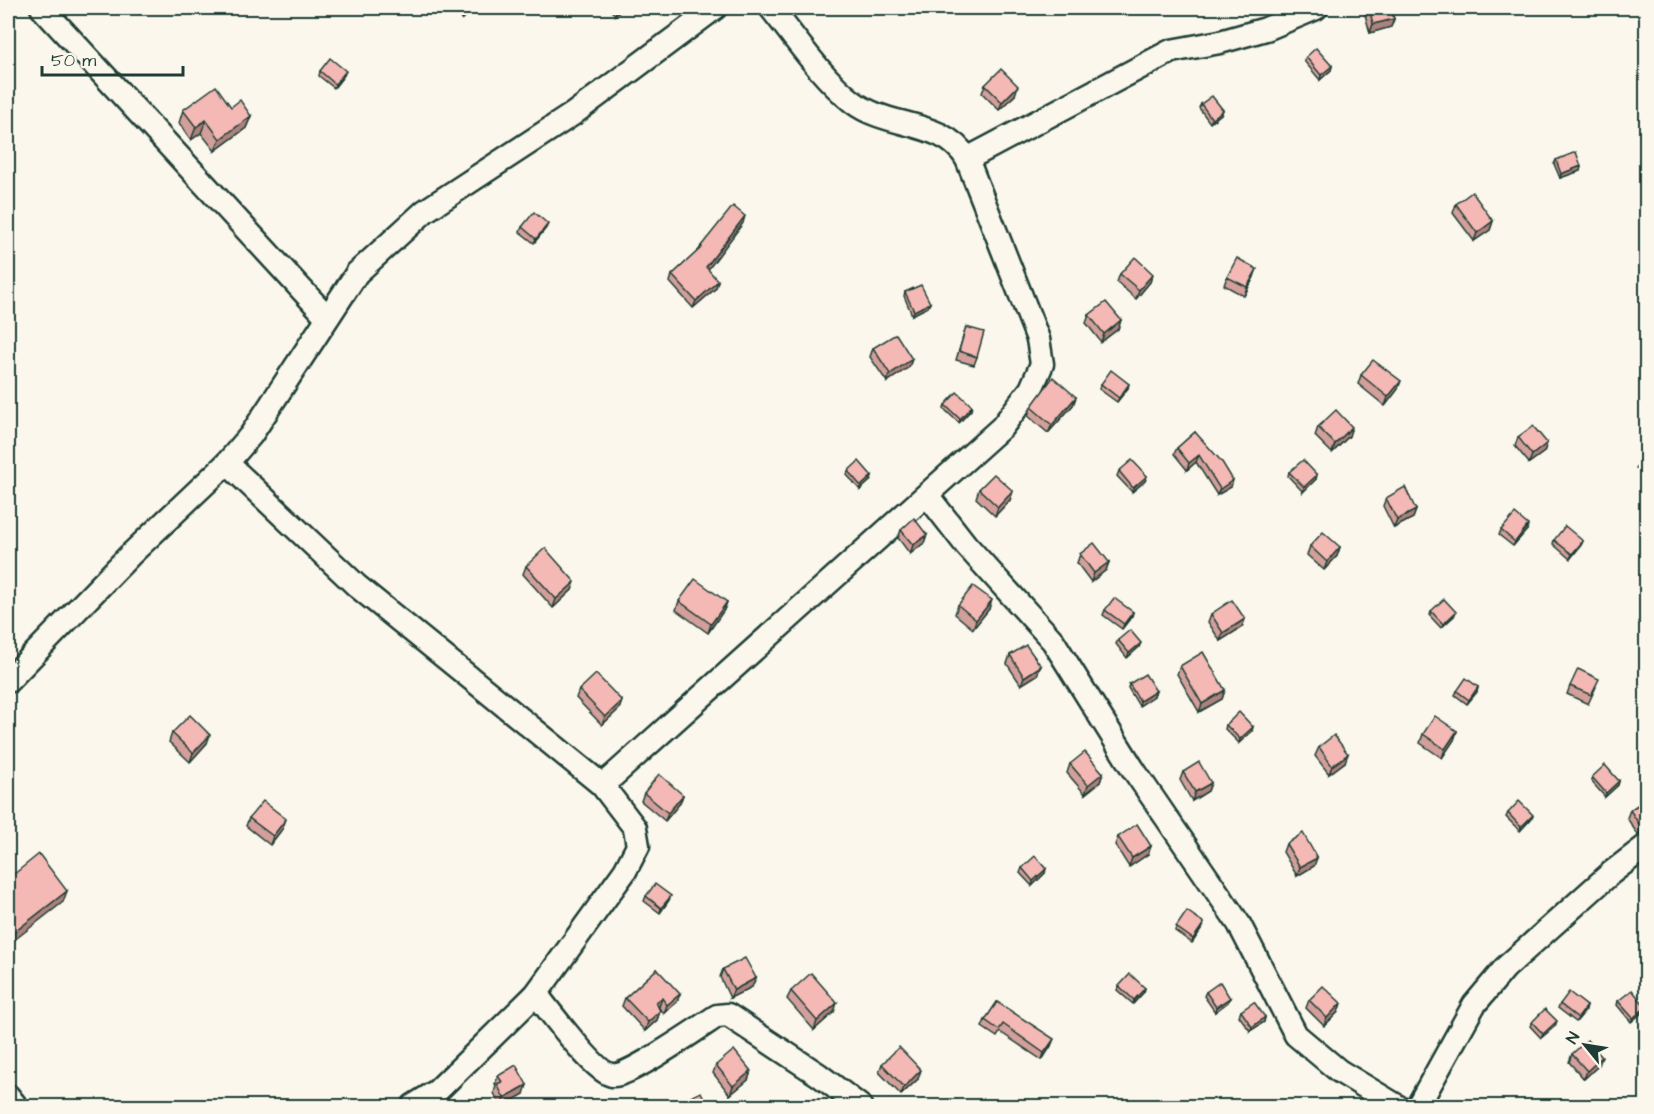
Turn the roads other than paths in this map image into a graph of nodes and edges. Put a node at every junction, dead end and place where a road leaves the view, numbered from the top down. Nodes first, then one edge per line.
1 (715, 8) edge
2 (771, 8) edge
3 (1316, 8) edge
4 (49, 10) edge
5 (967, 159) junction
6 (327, 317) junction
7 (228, 463) junction
8 (927, 495) junction
9 (8, 681) edge
10 (602, 785) junction
11 (1647, 846) edge
12 (536, 994) junction
13 (8, 1096) edge
14 (16, 1107) edge
15 (413, 1107) edge
16 (860, 1107) edge
17 (1397, 1107) edge
18 (1418, 1107) edge

1 - 6 street
2 - 5 street
3 - 5 street
4 - 6 street
5 - 8 street
6 - 7 street
7 - 9 street
7 - 10 street
8 - 10 street
8 - 17 street
10 - 12 street
11 - 18 street
12 - 15 street
12 - 16 street
13 - 14 street

